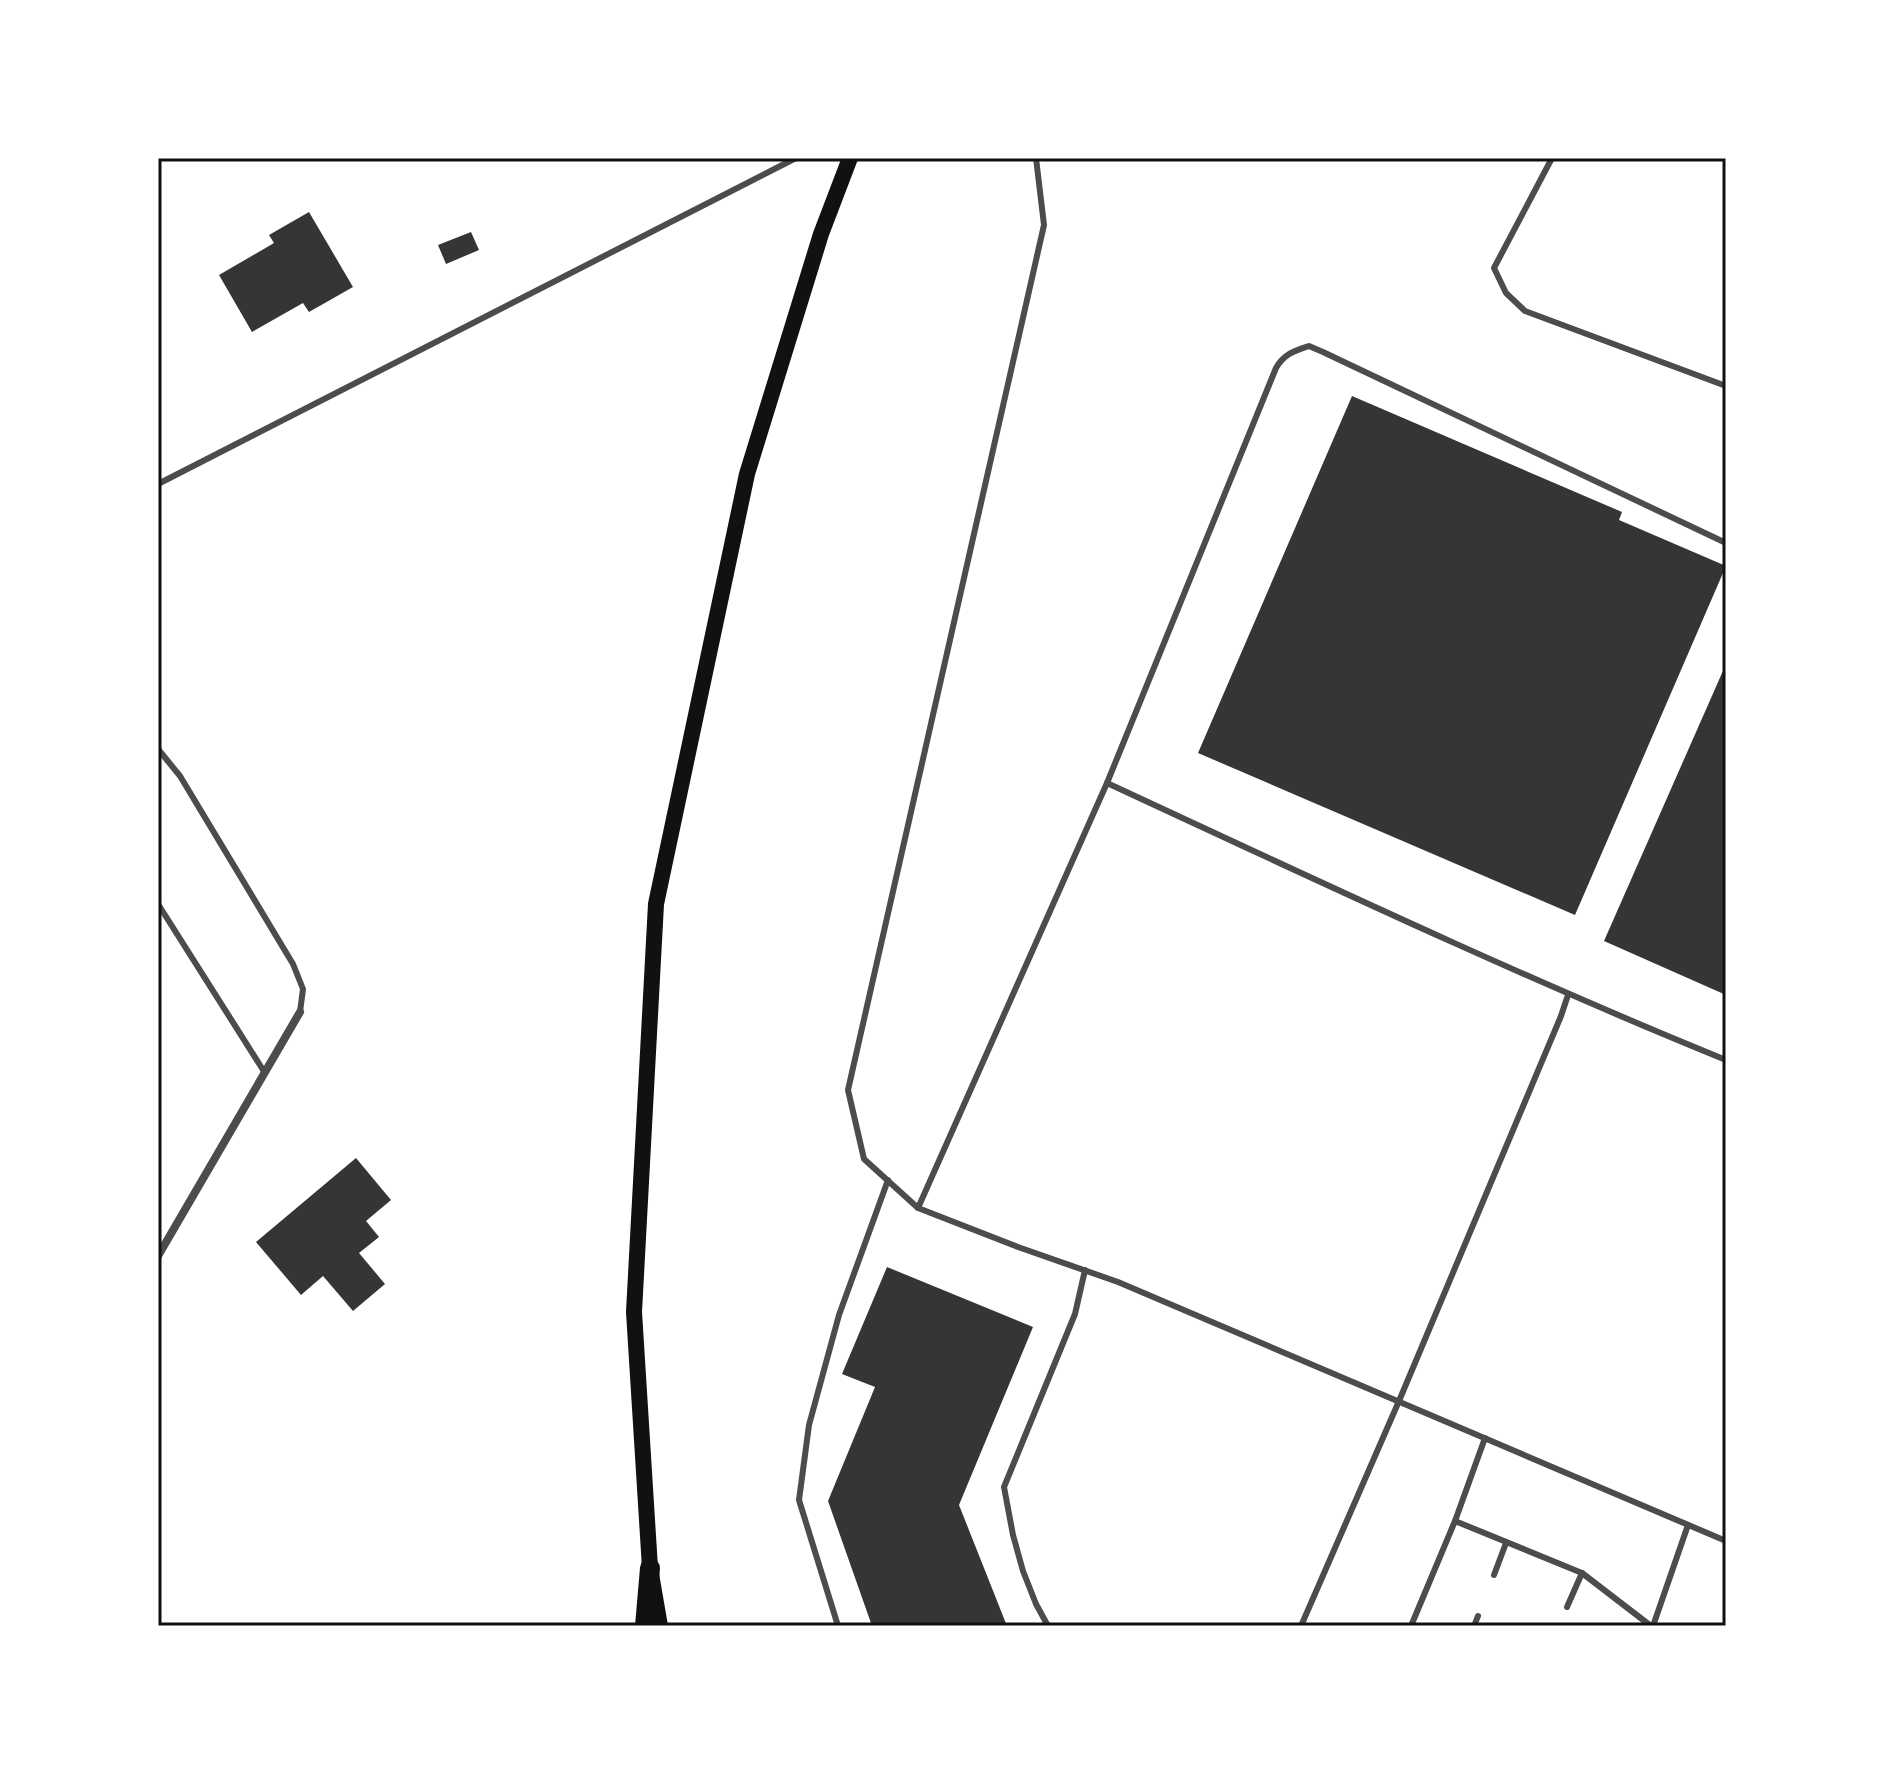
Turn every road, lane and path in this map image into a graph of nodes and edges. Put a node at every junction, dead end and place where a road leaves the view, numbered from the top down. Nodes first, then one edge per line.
1 (796, 158) edge
2 (850, 158) edge
3 (1036, 158) edge
4 (1552, 158) edge
5 (1726, 386) edge
6 (158, 484) edge
7 (1726, 543) edge
8 (158, 749) edge
9 (1107, 783) junction
10 (158, 904) edge
11 (1568, 995) junction
12 (300, 1012) joint
13 (1726, 1060) edge
14 (265, 1073) junction
15 (888, 1180) junction
16 (918, 1208) junction
17 (158, 1256) edge
18 (1085, 1270) junction
19 (1399, 1401) junction
20 (1485, 1438) junction
21 (1455, 1521) junction
22 (1688, 1525) junction
23 (1726, 1541) edge
24 (1506, 1543) junction
25 (650, 1568) junction
26 (1582, 1573) junction
27 (1494, 1575) dead end
28 (1567, 1607) dead end
29 (1478, 1616) dead end
30 (645, 1626) edge
31 (660, 1626) edge
32 (838, 1626) edge
33 (1048, 1626) edge
34 (1301, 1626) edge
35 (1411, 1626) edge
36 (1474, 1626) edge
37 (1652, 1626) edge

1 - 6 lane
2 - 25 main road
3 - 15 lane
4 - 5 lane
7 - 9 lane
8 - 12 lane
9 - 11 lane
9 - 16 lane
10 - 14 lane
11 - 13 lane
11 - 19 lane
12 - 14 street
14 - 17 street
15 - 16 lane
15 - 32 lane
16 - 18 lane
18 - 19 lane
18 - 33 lane
19 - 20 lane
19 - 34 lane
20 - 21 lane
20 - 22 lane
21 - 24 lane
21 - 35 lane
22 - 23 lane
22 - 37 lane
24 - 26 lane
24 - 27 lane
25 - 30 main road
25 - 31 main road
26 - 28 lane
26 - 37 lane
29 - 36 lane

